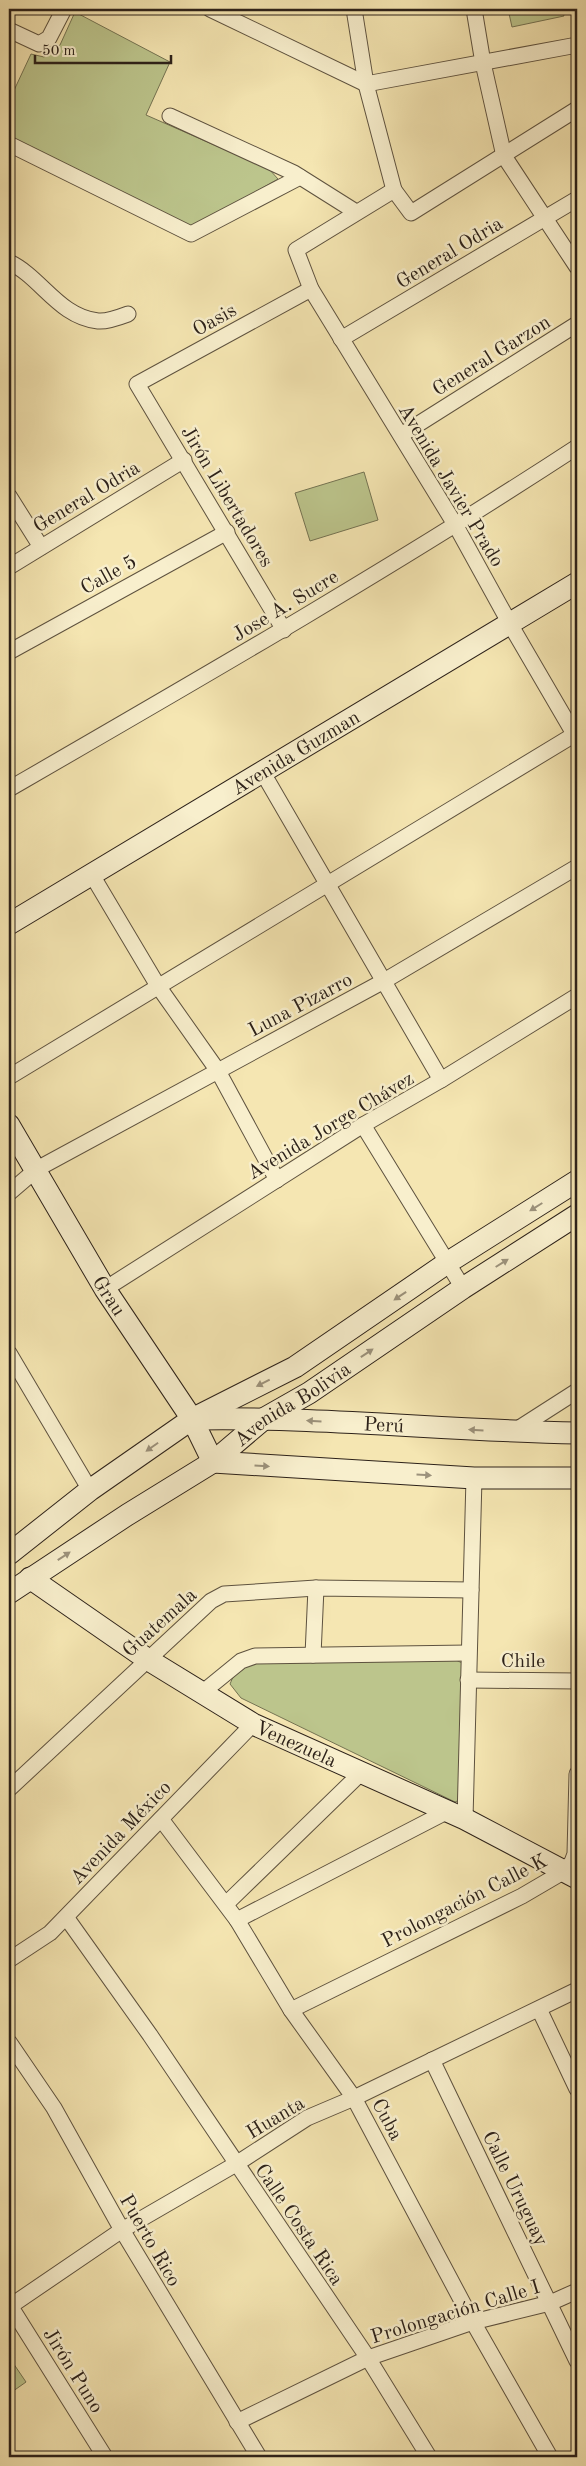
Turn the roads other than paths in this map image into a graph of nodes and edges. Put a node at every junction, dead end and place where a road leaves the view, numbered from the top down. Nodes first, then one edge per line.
1 (64, 9) edge
2 (210, 9) edge
3 (354, 9) edge
4 (474, 9) edge
5 (9, 30) edge
6 (577, 45) edge
7 (482, 63) junction
8 (366, 84) junction
9 (577, 109) edge
10 (170, 116) dead end
11 (9, 144) edge
12 (504, 156) junction
13 (300, 177) junction
14 (394, 190) junction
15 (577, 199) edge
16 (356, 212) junction
17 (545, 217) junction
18 (9, 262) edge
19 (577, 267) edge
20 (311, 289) junction
21 (128, 314) dead end
22 (577, 324) edge
23 (341, 340) junction
24 (137, 384) joint
25 (401, 435) junction
26 (577, 447) edge
27 (184, 460) junction
28 (9, 496) edge
29 (456, 526) junction
30 (227, 532) junction
31 (41, 547) junction
32 (9, 567) edge
33 (577, 583) edge
34 (510, 624) junction
35 (284, 630) junction
36 (9, 652) edge
37 (576, 736) edge
38 (263, 773) junction
39 (9, 789) edge
40 (577, 867) edge
41 (92, 875) junction
42 (327, 884) junction
43 (10, 919) edge
44 (384, 981) junction
45 (158, 986) junction
46 (577, 996) edge
47 (218, 1071) junction
48 (9, 1077) edge
49 (442, 1080) junction
50 (9, 1125) edge
51 (363, 1125) junction
52 (36, 1169) junction
53 (277, 1180) junction
54 (577, 1182) edge
55 (9, 1193) edge
56 (577, 1215) edge
57 (447, 1263) junction
58 (463, 1288) junction
59 (105, 1289) junction
60 (9, 1353) edge
61 (577, 1391) edge
62 (265, 1418) junction
63 (192, 1419) junction
64 (513, 1432) junction
65 (577, 1433) edge
66 (214, 1462) junction
67 (474, 1478) junction
68 (577, 1478) edge
69 (90, 1490) junction
70 (9, 1554) edge
71 (30, 1578) junction
72 (316, 1588) junction
73 (470, 1590) junction
74 (9, 1593) edge
75 (468, 1653) junction
76 (313, 1655) junction
77 (147, 1659) junction
78 (468, 1680) junction
79 (577, 1681) edge
80 (203, 1692) junction
81 (253, 1724) junction
82 (362, 1771) junction
83 (577, 1774) edge
84 (9, 1789) edge
85 (455, 1815) junction
86 (161, 1819) junction
87 (570, 1876) edge
88 (226, 1904) junction
89 (66, 1917) junction
90 (237, 1920) junction
91 (9, 1960) edge
92 (577, 1990) edge
93 (539, 2008) junction
94 (291, 2010) junction
95 (9, 2042) edge
96 (432, 2060) junction
97 (577, 2088) edge
98 (354, 2098) junction
99 (236, 2164) junction
100 (122, 2230) junction
101 (577, 2291) edge
102 (550, 2303) junction
103 (9, 2306) edge
104 (473, 2322) junction
105 (368, 2358) junction
106 (577, 2360) edge
107 (237, 2422) junction
108 (105, 2457) edge
109 (259, 2457) edge
110 (429, 2457) edge
111 (550, 2457) edge

1 - 5 street
2 - 8 street
3 - 8 street
4 - 7 street
6 - 7 street
7 - 8 street
7 - 12 street
8 - 14 street
9 - 12 street
10 - 13 street
11 - 13 street
12 - 14 street
12 - 17 street
13 - 16 street
14 - 16 street
15 - 17 street, General Odria
16 - 20 street, Avenida Javier Prado
17 - 19 street
17 - 23 street, General Odria
18 - 21 street
20 - 23 street, Avenida Javier Prado
20 - 24 street, Oasis
22 - 25 street, General Garzon
23 - 25 street, Avenida Javier Prado
24 - 27 street, Jirón Libertadores
25 - 29 street, Avenida Javier Prado
26 - 29 street, Jose A. Sucre
27 - 30 street, Jirón Libertadores
27 - 31 street, General Odria
28 - 31 street
29 - 34 street, Avenida Javier Prado
29 - 35 street, Jose A. Sucre
30 - 35 street, Jirón Libertadores
30 - 36 street, Calle 5
31 - 32 street, General Odria
33 - 34 street, Avenida Guzman
34 - 37 street, Avenida Javier Prado
34 - 38 street, Avenida Guzman
35 - 39 street, Jose A. Sucre
37 - 42 street
38 - 41 street, Avenida Guzman
38 - 42 street
40 - 44 street, Luna Pizarro
41 - 43 street, Avenida Guzman
41 - 45 street
42 - 44 street
42 - 45 street
44 - 47 street, Luna Pizarro
44 - 49 street
45 - 47 street
45 - 48 street
46 - 49 street, Avenida Jorge Chávez
47 - 52 street, Luna Pizarro
47 - 53 street
49 - 51 street, Avenida Jorge Chávez
50 - 52 street, Grau
51 - 53 street, Avenida Jorge Chávez
51 - 57 street
52 - 55 street, Luna Pizarro
52 - 59 street, Grau
53 - 59 street, Avenida Jorge Chávez
54 -> 57 street, Avenida Bolivia
58 -> 56 street, Avenida Bolivia
57 - 58 street
57 -> 63 street, Avenida Bolivia
62 -> 58 street, Avenida Bolivia
59 - 63 street, Grau
60 - 69 street
61 - 64 street
62 - 63 street, Perú
64 -> 62 street, Perú
62 - 66 street, Avenida Bolivia
63 - 66 street, Grau
63 -> 69 street, Avenida Bolivia
64 - 65 street, Perú
66 -> 67 street
71 -> 66 street, Avenida Bolivia
67 - 68 street
67 - 73 street
69 - 70 street, Avenida Bolivia
71 - 74 street, Avenida Bolivia
71 - 77 street, Venezuela
72 - 73 street, Guatemala
72 - 76 street
72 - 77 street, Guatemala
73 - 75 street
75 - 76 street
75 - 78 street
76 - 80 street
77 - 80 street, Venezuela
77 - 84 street, Guatemala
78 - 79 street, Chile
78 - 85 street
80 - 81 street, Venezuela
81 - 82 street, Venezuela
81 - 86 street, Avenida México
82 - 85 street, Venezuela
82 - 88 street
83 - 87 street, Prolongación Calle K
85 - 87 street, Venezuela
85 - 90 street
86 - 88 street, Cuba
86 - 89 street, Avenida México
87 - 94 street, Prolongación Calle K
88 - 90 street, Cuba
89 - 91 street, Avenida México
89 - 99 street, Calle Costa Rica
90 - 94 street, Cuba
92 - 93 street, Huanta
93 - 96 street, Huanta
93 - 97 street
94 - 98 street, Cuba
95 - 100 street, Puerto Rico
96 - 98 street, Huanta
96 - 102 street, Calle Uruguay
98 - 99 street, Huanta
98 - 104 street, Cuba
99 - 100 street, Huanta
99 - 105 street, Calle Costa Rica
100 - 103 street, Huanta
100 - 107 street, Puerto Rico
101 - 102 street, Prolongación Calle I
102 - 104 street, Prolongación Calle I
102 - 106 street, Calle Uruguay
103 - 108 street, Jirón Puno
104 - 105 street, Prolongación Calle I
104 - 111 street, Cuba
105 - 107 street, Prolongación Calle I
105 - 110 street, Calle Costa Rica
107 - 109 street, Puerto Rico

